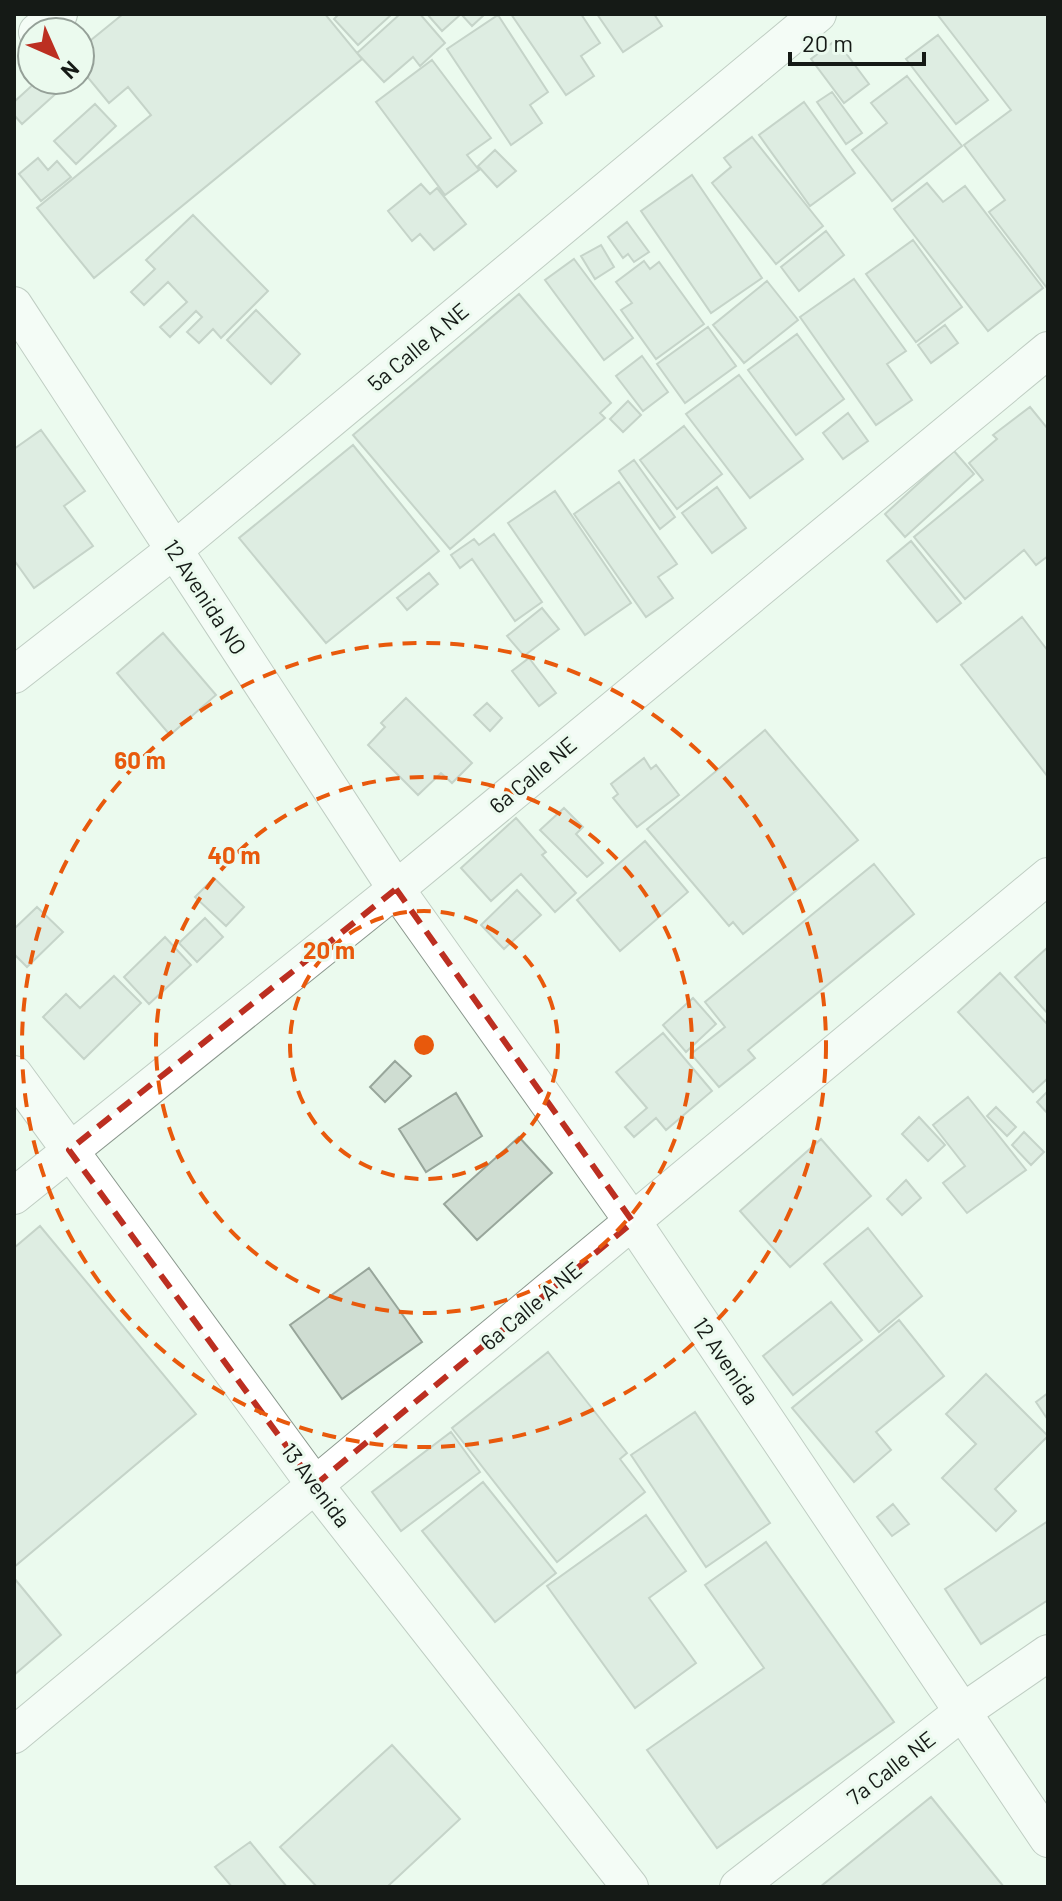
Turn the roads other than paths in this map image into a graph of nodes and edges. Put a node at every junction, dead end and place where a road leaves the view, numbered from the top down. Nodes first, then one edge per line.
1 (818, 14) edge
2 (14, 305) edge
3 (1048, 350) edge
4 (174, 550) junction
5 (14, 675) edge
6 (1048, 876) edge
7 (396, 889) junction
8 (14, 1074) edge
9 (69, 1150) junction
10 (14, 1196) edge
11 (633, 1222) junction
12 (315, 1485) junction
13 (1048, 1653) edge
14 (961, 1713) junction
15 (14, 1735) edge
16 (1048, 1839) edge
17 (630, 1887) edge
18 (738, 1887) edge

1 - 4 street, 5a Calle A NE
2 - 4 street, 12 Avenida NO
3 - 7 street, 6a Calle NE
4 - 5 street, 5a Calle A NE
4 - 7 street, 12 Avenida NO
6 - 11 street, 6a Calle A NE
7 - 9 street, 6a Calle NE
7 - 11 street, 12 Avenida
8 - 9 street, 13 Avenida
9 - 10 street, 6a Calle NE
9 - 12 street, 13 Avenida
11 - 12 street, 6a Calle A NE
11 - 14 street, 12 Avenida
12 - 15 street, 6a Calle A NE
12 - 17 street, 13 Avenida
13 - 14 street, 7a Calle NE
14 - 16 street, 12 Avenida
14 - 18 street, 7a Calle NE

